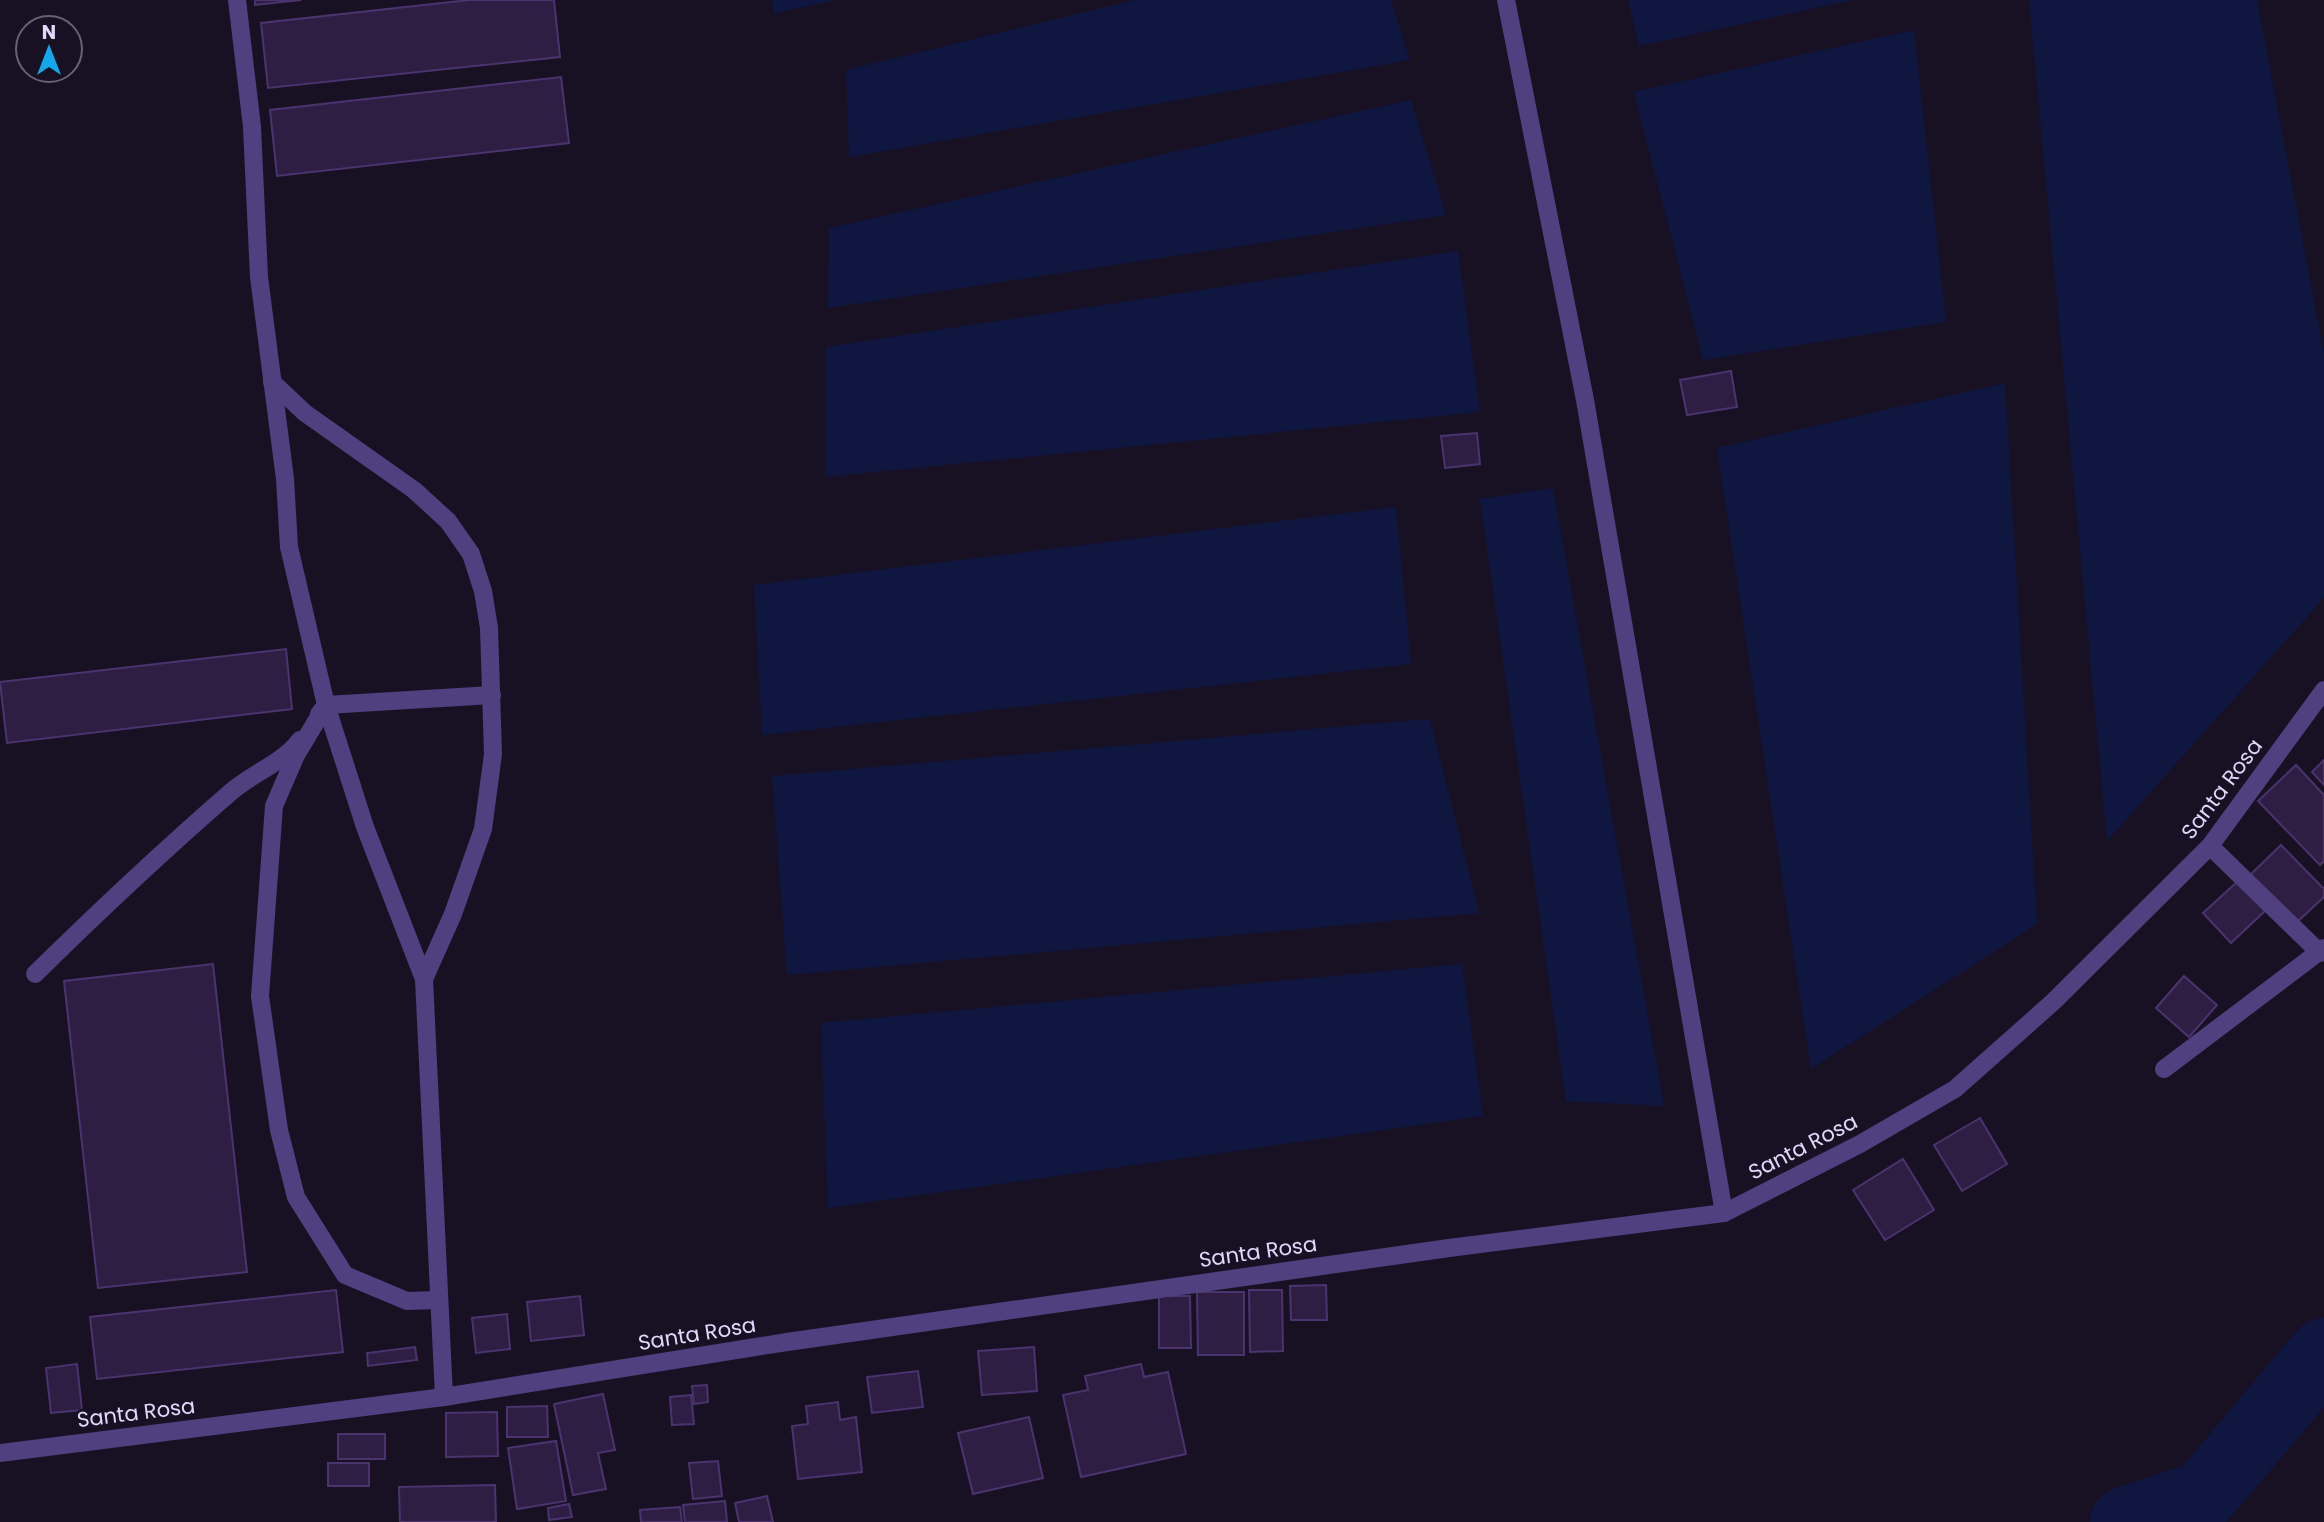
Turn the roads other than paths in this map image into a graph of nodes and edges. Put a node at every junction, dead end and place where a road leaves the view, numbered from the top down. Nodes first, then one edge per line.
1 (237, 0) edge
2 (1506, 0) edge
3 (272, 382) junction
4 (2324, 690) edge
5 (492, 695) junction
6 (326, 705) junction
7 (2210, 846) junction
8 (2322, 950) edge
9 (35, 974) dead end
10 (424, 979) junction
11 (2164, 1069) dead end
12 (1724, 1213) junction
13 (438, 1300) junction
14 (444, 1397) junction
15 (0, 1453) edge

1 - 3 street
2 - 12 street
3 - 5 street
3 - 6 street
4 - 7 street, Santa Rosa
5 - 6 street
5 - 10 street
6 - 9 street
6 - 10 street
6 - 13 street
7 - 8 street
7 - 12 street, Santa Rosa
8 - 11 street
10 - 13 street
12 - 14 street, Santa Rosa
13 - 14 street
14 - 15 street, Santa Rosa

